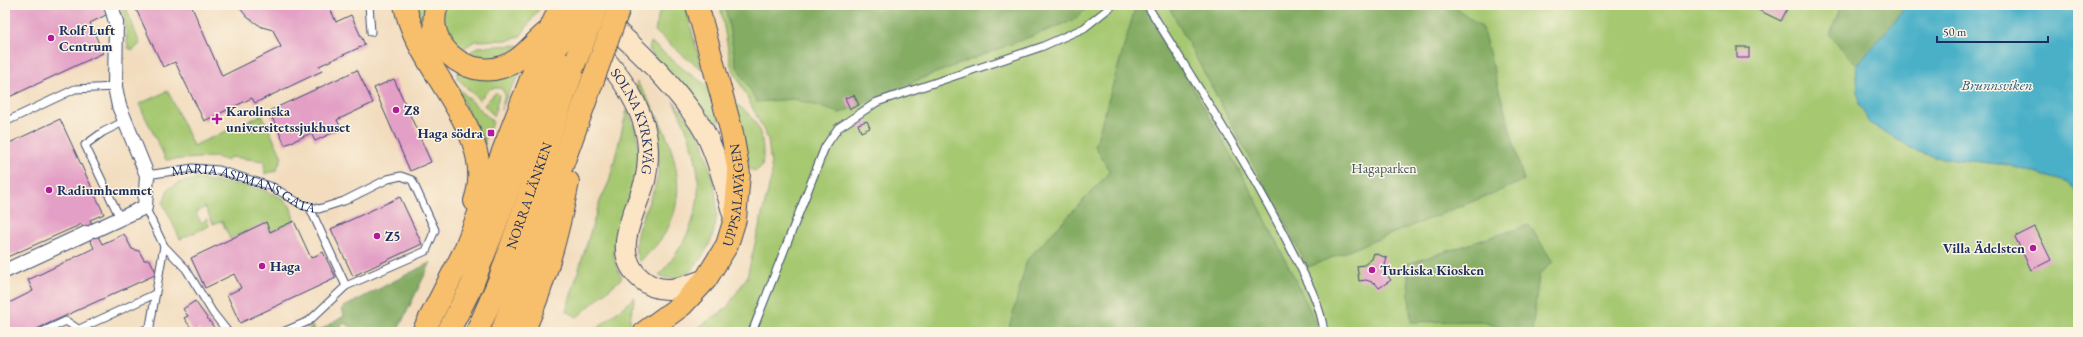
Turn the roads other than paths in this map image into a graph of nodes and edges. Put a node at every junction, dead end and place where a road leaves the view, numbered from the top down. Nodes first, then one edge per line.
1 (111, 5) edge
2 (369, 5) edge
3 (405, 5) edge
4 (437, 5) edge
5 (556, 5) edge
6 (561, 5) edge
7 (577, 5) edge
8 (588, 5) edge
9 (597, 5) edge
10 (620, 5) edge
11 (698, 5) edge
12 (1113, 5) edge
13 (1147, 5) edge
14 (371, 32) dead end
15 (556, 36) junction
16 (115, 87) junction
17 (583, 111) junction
18 (125, 121) junction
19 (5, 122) edge
20 (147, 175) junction
21 (145, 206) junction
22 (309, 206) junction
23 (120, 218) junction
24 (735, 219) junction
25 (164, 246) junction
26 (5, 271) edge
27 (706, 279) junction
28 (446, 284) junction
29 (346, 286) junction
30 (155, 294) junction
31 (149, 330) edge
32 (75, 331) edge
33 (42, 332) edge
34 (140, 332) edge
35 (228, 332) edge
36 (283, 332) edge
37 (423, 332) edge
38 (448, 332) edge
39 (477, 332) edge
40 (502, 332) edge
41 (523, 332) edge
42 (645, 332) edge
43 (752, 332) edge
44 (1324, 332) edge

1 - 16 street
2 - 14 lane
3 - 28 main road
4 - 15 main road
5 - 27 street, SOLNA KYRKVÄG
6 - 15 main road, bridge
7 - 15 main road, bridge
8 - 24 street
9 - 39 main road, NORRA LÄNKEN, bridge
10 - 17 main road, NORRA LÄNKEN, bridge
11 - 24 main road, UPPSALAVÄGEN
12 - 43 lane
13 - 44 lane
15 - 28 main road
15 - 38 main road
16 - 18 street
16 - 19 lane
17 - 40 main road, NORRA LÄNKEN
17 - 41 main road
18 - 20 street
18 - 23 lane
20 - 21 street
20 - 22 lane, MARIA ASPMANS GATA
21 - 23 street
21 - 25 lane
22 - 29 lane
22 - 29 lane, MARIA ASPMANS GATA
23 - 26 street
24 - 27 main road, UPPSALAVÄGEN
25 - 30 lane
25 - 35 lane
27 - 42 main road, UPPSALAVÄGEN
28 - 37 main road
29 - 36 lane, MARIA ASPMANS GATA
30 - 31 lane
30 - 32 lane
31 - 34 lane
32 - 33 lane

